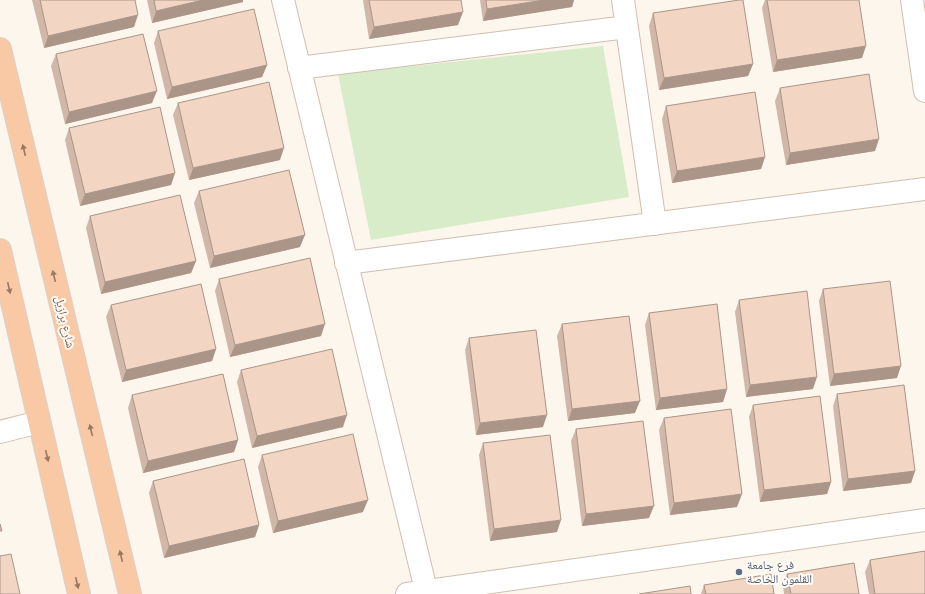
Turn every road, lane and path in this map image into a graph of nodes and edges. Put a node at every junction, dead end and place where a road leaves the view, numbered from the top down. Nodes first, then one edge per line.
1 (283, 0) edge
2 (623, 0) edge
3 (912, 0) edge
4 (627, 28) junction
5 (0, 49) edge
6 (300, 68) junction
7 (925, 91) edge
8 (925, 189) edge
9 (655, 224) junction
10 (0, 250) edge
11 (346, 263) junction
12 (39, 422) junction
13 (0, 432) edge
14 (925, 520) edge
15 (420, 593) edge
16 (79, 594) edge
17 (130, 594) edge

1 - 6 street
2 - 4 street
3 - 7 street
4 - 6 street
4 - 9 street
17 -> 5 highway, شارع برازيل
6 - 11 street
8 - 9 street
9 - 11 street
10 -> 12 highway
11 - 15 street
12 - 13 street
12 -> 16 highway
14 - 15 street

